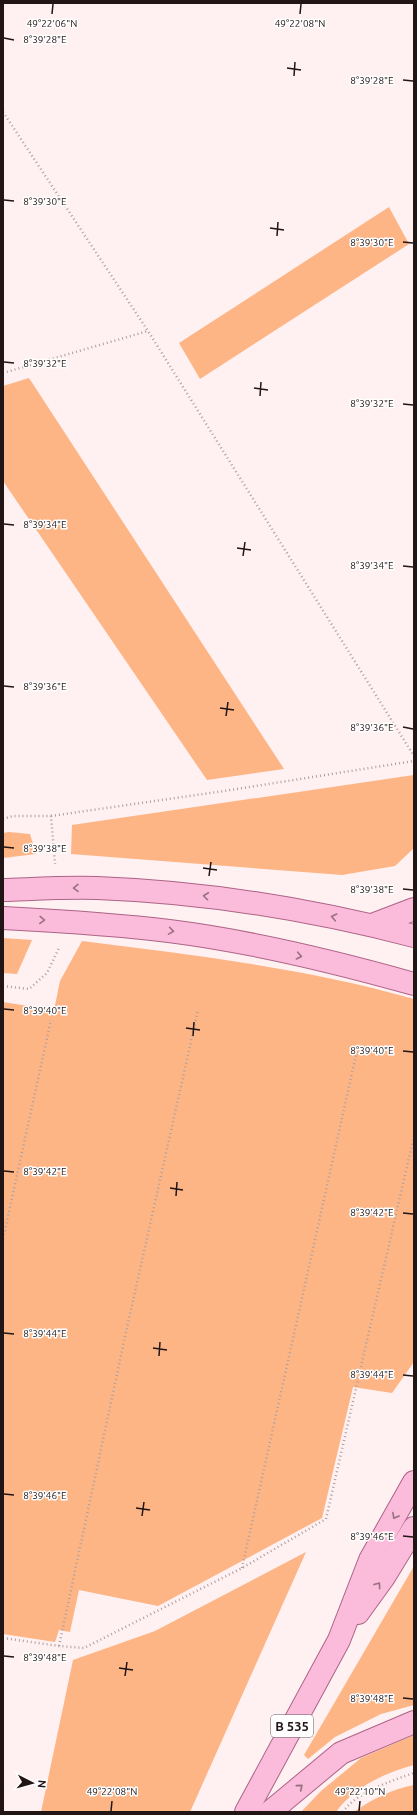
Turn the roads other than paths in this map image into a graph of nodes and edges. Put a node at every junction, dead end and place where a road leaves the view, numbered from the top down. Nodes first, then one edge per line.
1 (3, 890) edge
2 (414, 909) edge
3 (3, 918) edge
4 (372, 925) junction
5 (414, 936) edge
6 (414, 984) edge
7 (414, 1482) edge
8 (414, 1528) edge
9 (339, 1640) junction
10 (414, 1722) edge
11 (246, 1812) edge
12 (270, 1812) edge

4 -> 1 main road
2 - 4 main road
3 -> 6 main road
4 - 5 main road
7 -> 9 main road, B 535
9 -> 8 main road, B 535
9 - 11 main road, B 535
12 -> 10 main road

